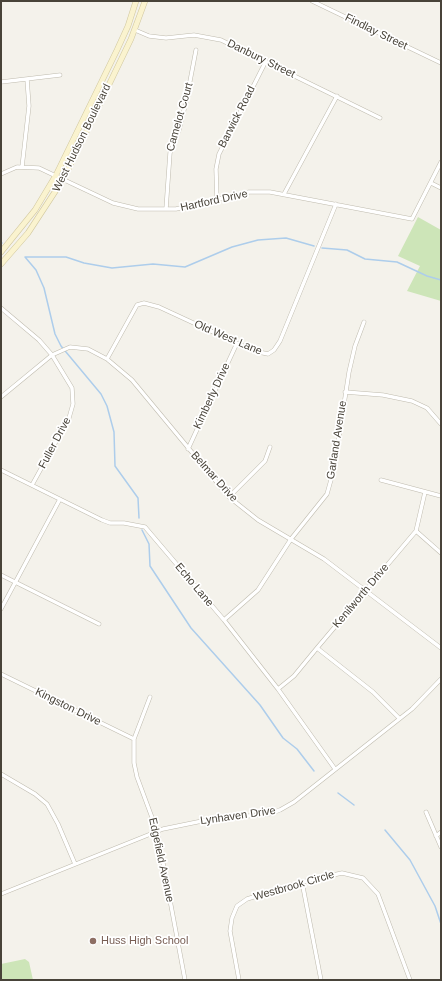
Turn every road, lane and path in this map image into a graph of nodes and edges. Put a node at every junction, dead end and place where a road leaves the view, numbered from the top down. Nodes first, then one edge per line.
1 (136, 1) edge
2 (145, 1) edge
3 (312, 1) edge
4 (135, 30) junction
5 (196, 50) dead end
6 (266, 61) junction
7 (441, 63) edge
8 (60, 75) dead end
9 (27, 79) junction
10 (1, 82) edge
11 (337, 96) junction
12 (380, 118) dead end
13 (441, 162) edge
14 (22, 167) junction
15 (1, 174) edge
16 (56, 175) junction
17 (64, 178) junction
18 (432, 183) junction
19 (441, 188) edge
20 (284, 194) junction
21 (217, 200) junction
22 (336, 204) junction
23 (166, 209) junction
24 (1, 252) edge
25 (1, 264) edge
26 (1, 308) edge
27 (364, 322) dead end
28 (236, 343) junction
29 (52, 355) junction
30 (107, 359) junction
31 (345, 392) junction
32 (1, 397) edge
33 (441, 424) edge
34 (270, 447) dead end
35 (188, 449) junction
36 (1, 470) edge
37 (381, 480) dead end
38 (32, 485) junction
39 (425, 492) junction
40 (229, 496) junction
41 (441, 496) edge
42 (60, 499) junction
43 (416, 531) junction
44 (291, 539) junction
45 (441, 553) edge
46 (1, 575) edge
47 (16, 582) junction
48 (365, 591) junction
49 (1, 609) edge
50 (224, 620) junction
51 (99, 624) dead end
52 (318, 648) junction
53 (441, 648) edge
54 (1, 674) edge
55 (441, 679) edge
56 (278, 689) junction
57 (150, 698) dead end
58 (399, 718) junction
59 (134, 739) junction
60 (335, 769) junction
61 (1, 774) edge
62 (426, 812) dead end
63 (157, 831) junction
64 (441, 832) edge
65 (436, 836) junction
66 (441, 847) edge
67 (75, 864) junction
68 (302, 882) junction
69 (1, 894) edge
70 (185, 980) edge
71 (239, 980) edge
72 (321, 980) edge
73 (410, 980) edge

1 - 16 main road, West Hudson Boulevard
2 - 4 main road, West Hudson Boulevard
3 - 7 street, Findlay Street
4 - 6 street, Danbury Street
4 - 17 main road, West Hudson Boulevard
5 - 23 street, Camelot Court
6 - 11 street, Danbury Street
6 - 21 street, Barwick Road
8 - 9 street
9 - 10 street
9 - 14 street
11 - 12 street, Danbury Street
11 - 20 street
13 - 18 street
14 - 15 street, Hartford Drive
14 - 16 street, Hartford Drive
16 - 17 street, Hartford Drive
16 - 24 main road, West Hudson Boulevard
17 - 23 street, Hartford Drive
17 - 25 main road, West Hudson Boulevard
18 - 19 street
18 - 22 street, Hartford Drive
20 - 21 street, Hartford Drive
20 - 22 street, Hartford Drive
21 - 23 street, Hartford Drive
22 - 28 street, Old West Lane
26 - 29 street, Fuller Drive
27 - 31 street, Garland Avenue
28 - 30 street, Old West Lane
28 - 35 street, Kimberly Drive
29 - 30 street, Belmar Drive
29 - 32 street, Belmar Drive
29 - 38 street, Fuller Drive
30 - 35 street, Belmar Drive
31 - 33 street
31 - 44 street, Garland Avenue
34 - 40 street
35 - 40 street, Belmar Drive
36 - 38 street, Echo Lane
37 - 39 street
38 - 42 street, Echo Lane
39 - 41 street
39 - 43 street, Kenilworth Drive
40 - 44 street, Belmar Drive
42 - 47 street
42 - 50 street, Echo Lane
43 - 45 street
43 - 48 street, Kenilworth Drive
44 - 48 street, Belmar Drive
44 - 50 street, Garland Avenue
46 - 47 street
47 - 49 street
47 - 51 street
48 - 52 street, Kenilworth Drive
48 - 53 street, Belmar Drive
50 - 56 street, Echo Lane
52 - 56 street, Kenilworth Drive
52 - 58 street
54 - 59 street, Kingston Drive
55 - 58 street, Lynhaven Drive
56 - 60 street, Echo Lane
57 - 59 street, Edgefield Avenue
58 - 60 street, Lynhaven Drive
59 - 63 street, Edgefield Avenue
60 - 63 street, Lynhaven Drive
61 - 67 street
62 - 65 street
63 - 67 street, Lynhaven Drive
63 - 70 street, Edgefield Avenue
64 - 65 street
65 - 66 street
67 - 69 street, Lynhaven Drive
68 - 71 street, Westbrook Circle
68 - 72 street
68 - 73 street, Westbrook Circle

